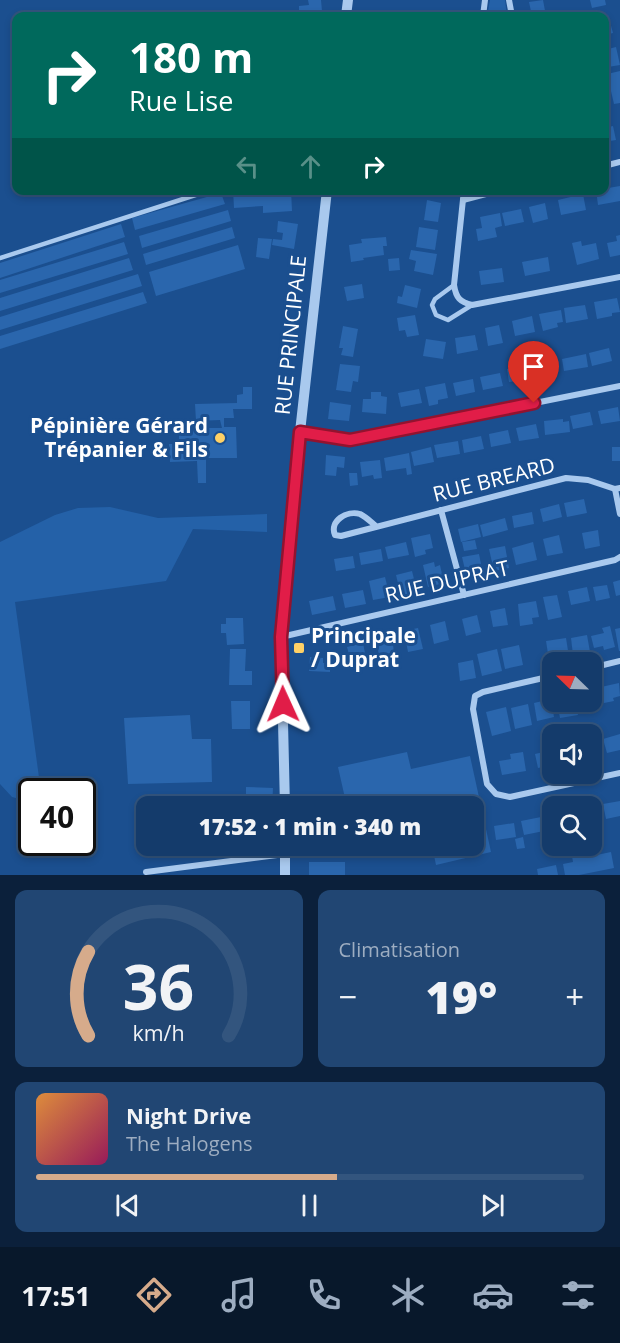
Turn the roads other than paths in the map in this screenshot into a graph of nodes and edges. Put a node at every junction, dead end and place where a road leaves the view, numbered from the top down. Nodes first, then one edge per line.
1 (195, 195) edge
2 (326, 195) edge
3 (464, 195) edge
4 (482, 195) edge
5 (463, 200) junction
6 (0, 258) edge
7 (620, 277) edge
8 (454, 285) junction
9 (472, 305) junction
10 (620, 386) edge
11 (300, 432) junction
12 (617, 488) edge
13 (441, 510) junction
14 (620, 514) edge
15 (376, 526) junction
16 (620, 557) edge
17 (464, 595) junction
18 (281, 637) junction
19 (620, 661) edge
20 (602, 665) edge
21 (542, 678) edge
22 (620, 773) edge
23 (285, 796) edge
24 (247, 856) edge
25 (285, 856) edge
26 (146, 872) dead end
27 (285, 875) edge

1 - 6 lane
2 - 11 street, RUE PRINCIPALE
3 - 5 street
4 - 5 street
5 - 8 street
7 - 9 street
8 - 9 street
8 - 9 lane
10 - 11 street
11 - 18 street, RUE PRINCIPALE
12 - 13 street, RUE BREARD
12 - 14 street
13 - 15 street, RUE BREARD
13 - 17 street
15 - 15 street, RUE BREARD
16 - 17 street, RUE DUPRAT
17 - 18 street, RUE DUPRAT
18 - 23 street, RUE PRINCIPALE
19 - 20 street
21 - 22 street
24 - 26 street
25 - 27 street

